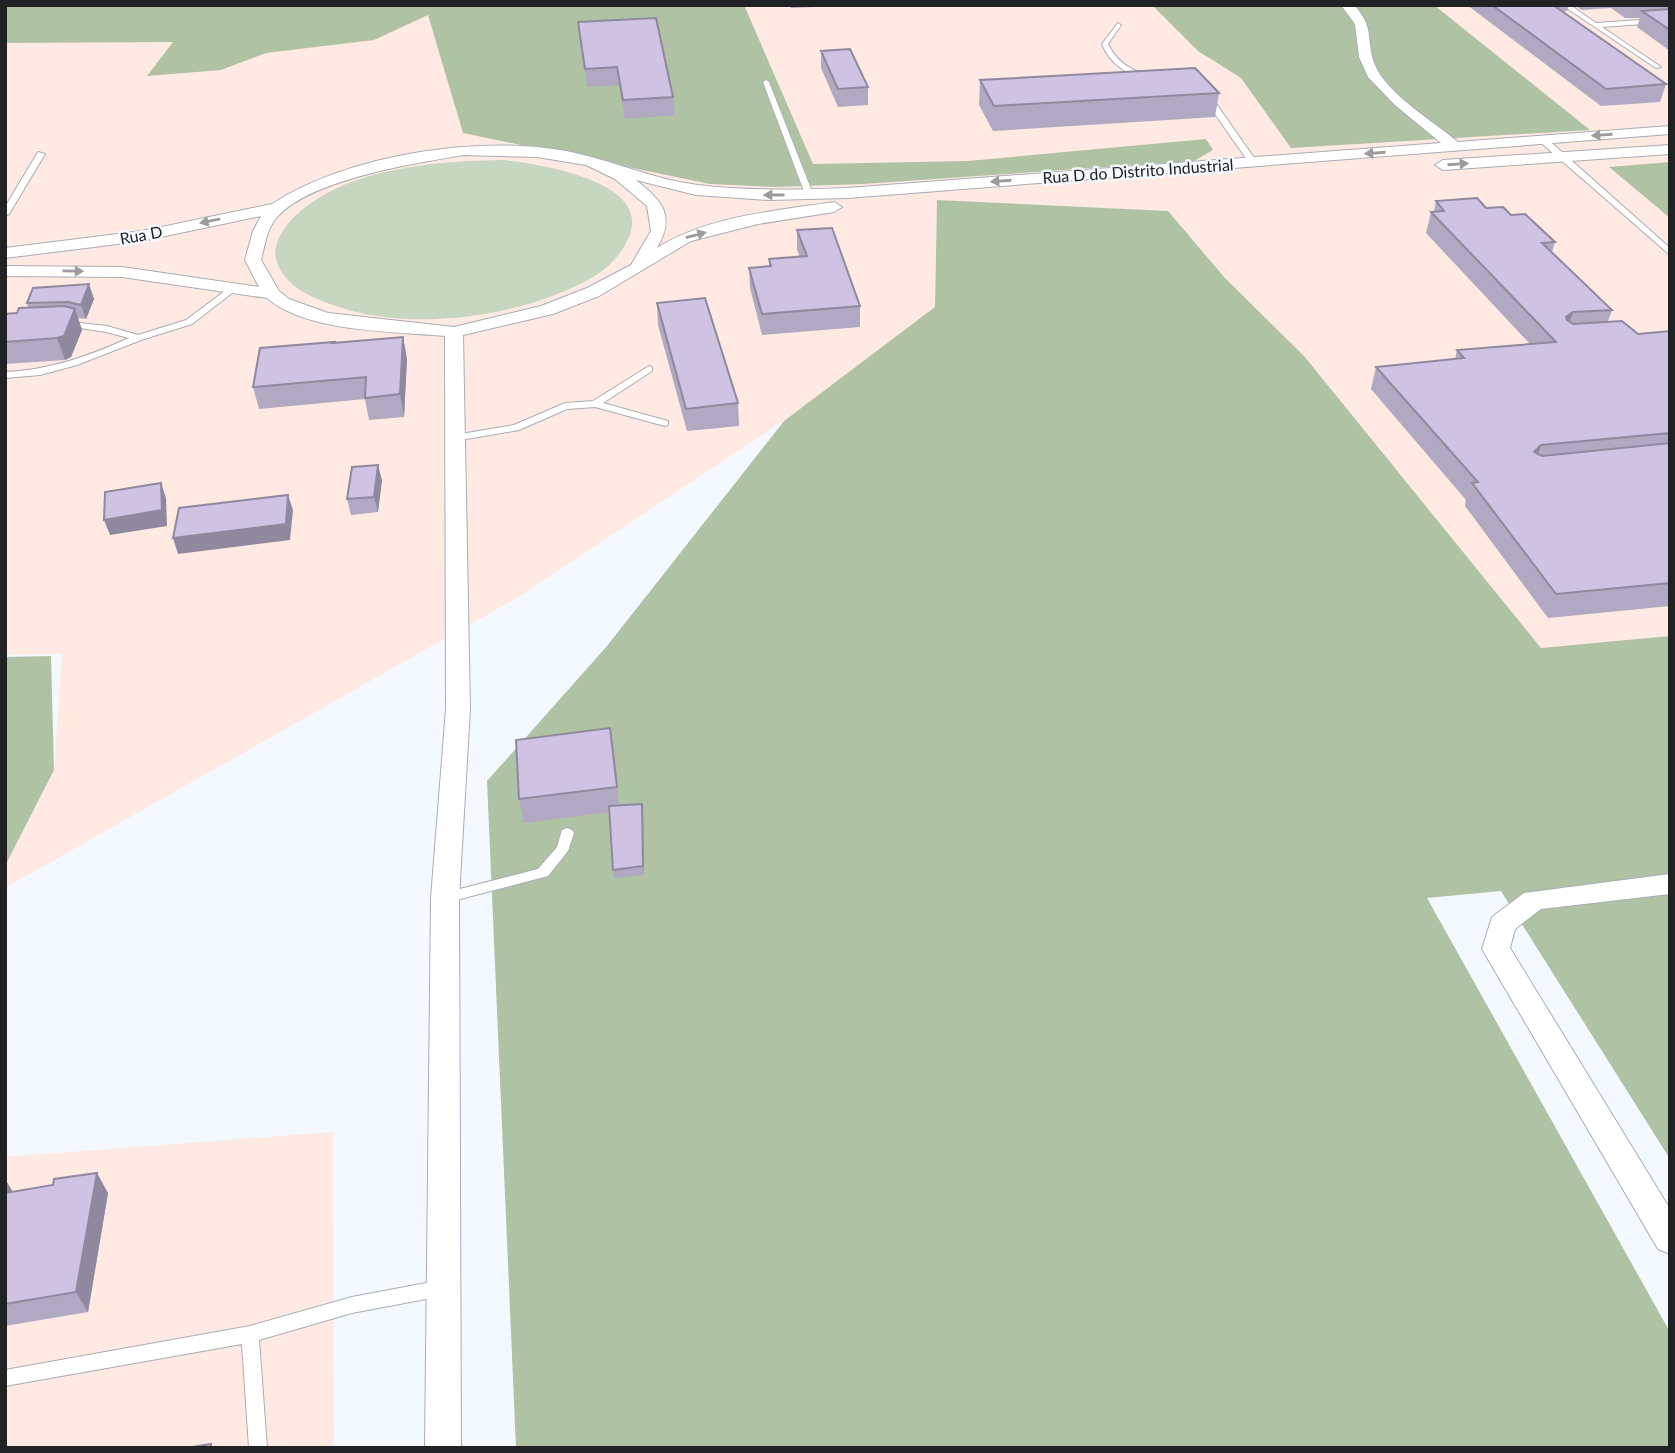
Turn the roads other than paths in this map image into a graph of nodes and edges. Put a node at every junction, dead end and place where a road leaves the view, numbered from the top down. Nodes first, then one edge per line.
1 (1347, 5) edge
2 (1565, 5) edge
3 (1670, 20) edge
4 (1118, 25) dead end
5 (1595, 25) junction
6 (1658, 67) dead end
7 (1153, 78) edge
8 (766, 82) dead end
9 (1203, 91) edge
10 (1670, 130) edge
11 (1542, 139) junction
12 (1455, 147) junction
13 (1670, 149) edge
14 (41, 154) dead end
15 (1561, 156) junction
16 (1253, 162) junction
17 (1422, 166) dead end
18 (608, 168) junction
19 (1339, 172) dead end
20 (809, 194) junction
21 (276, 208) junction
22 (5, 214) edge
23 (5, 253) edge
24 (1670, 253) edge
25 (636, 268) junction
26 (5, 271) edge
27 (233, 288) junction
28 (272, 294) junction
29 (60, 323) edge
30 (454, 332) junction
31 (138, 338) junction
32 (649, 369) dead end
33 (5, 375) edge
34 (595, 404) junction
35 (665, 423) dead end
36 (455, 438) junction
37 (567, 833) dead end
38 (1670, 884) edge
39 (445, 898) junction
40 (1670, 1239) edge
41 (442, 1288) junction
42 (250, 1334) junction
43 (5, 1378) edge
44 (258, 1448) edge
45 (443, 1448) edge

1 - 12 street
2 - 5 lane
3 - 5 lane
4 - 7 lane
5 - 6 lane
8 - 20 lane
9 - 16 lane
10 -> 11 street, Rua D do Distrito Industrial
11 - 12 street, Rua D do Distrito Industrial
11 - 15 lane
12 -> 16 street, Rua D do Distrito Industrial
13 - 15 street
14 - 22 lane
17 -> 15 street
15 - 24 lane
16 -> 20 street, Rua D do Distrito Industrial
20 -> 18 street, Rua D do Distrito Industrial
18 - 21 street, Rua D
18 - 25 street
25 -> 19 street, Rua D do Distrito Industrial
21 -> 23 street, Rua D
21 - 28 street
25 - 30 street, Rua D do Distrito Industrial
26 -> 27 street, Rua D
27 - 28 street, Rua D
27 - 31 lane
28 - 30 street, Rua D do Distrito Industrial
29 - 31 lane
30 - 36 street
31 - 33 lane
32 - 34 lane
34 - 35 lane
34 - 36 lane
36 - 39 street
37 - 39 lane
38 - 40 street
39 - 41 street
41 - 42 lane
41 - 45 street
42 - 43 lane
42 - 44 lane

